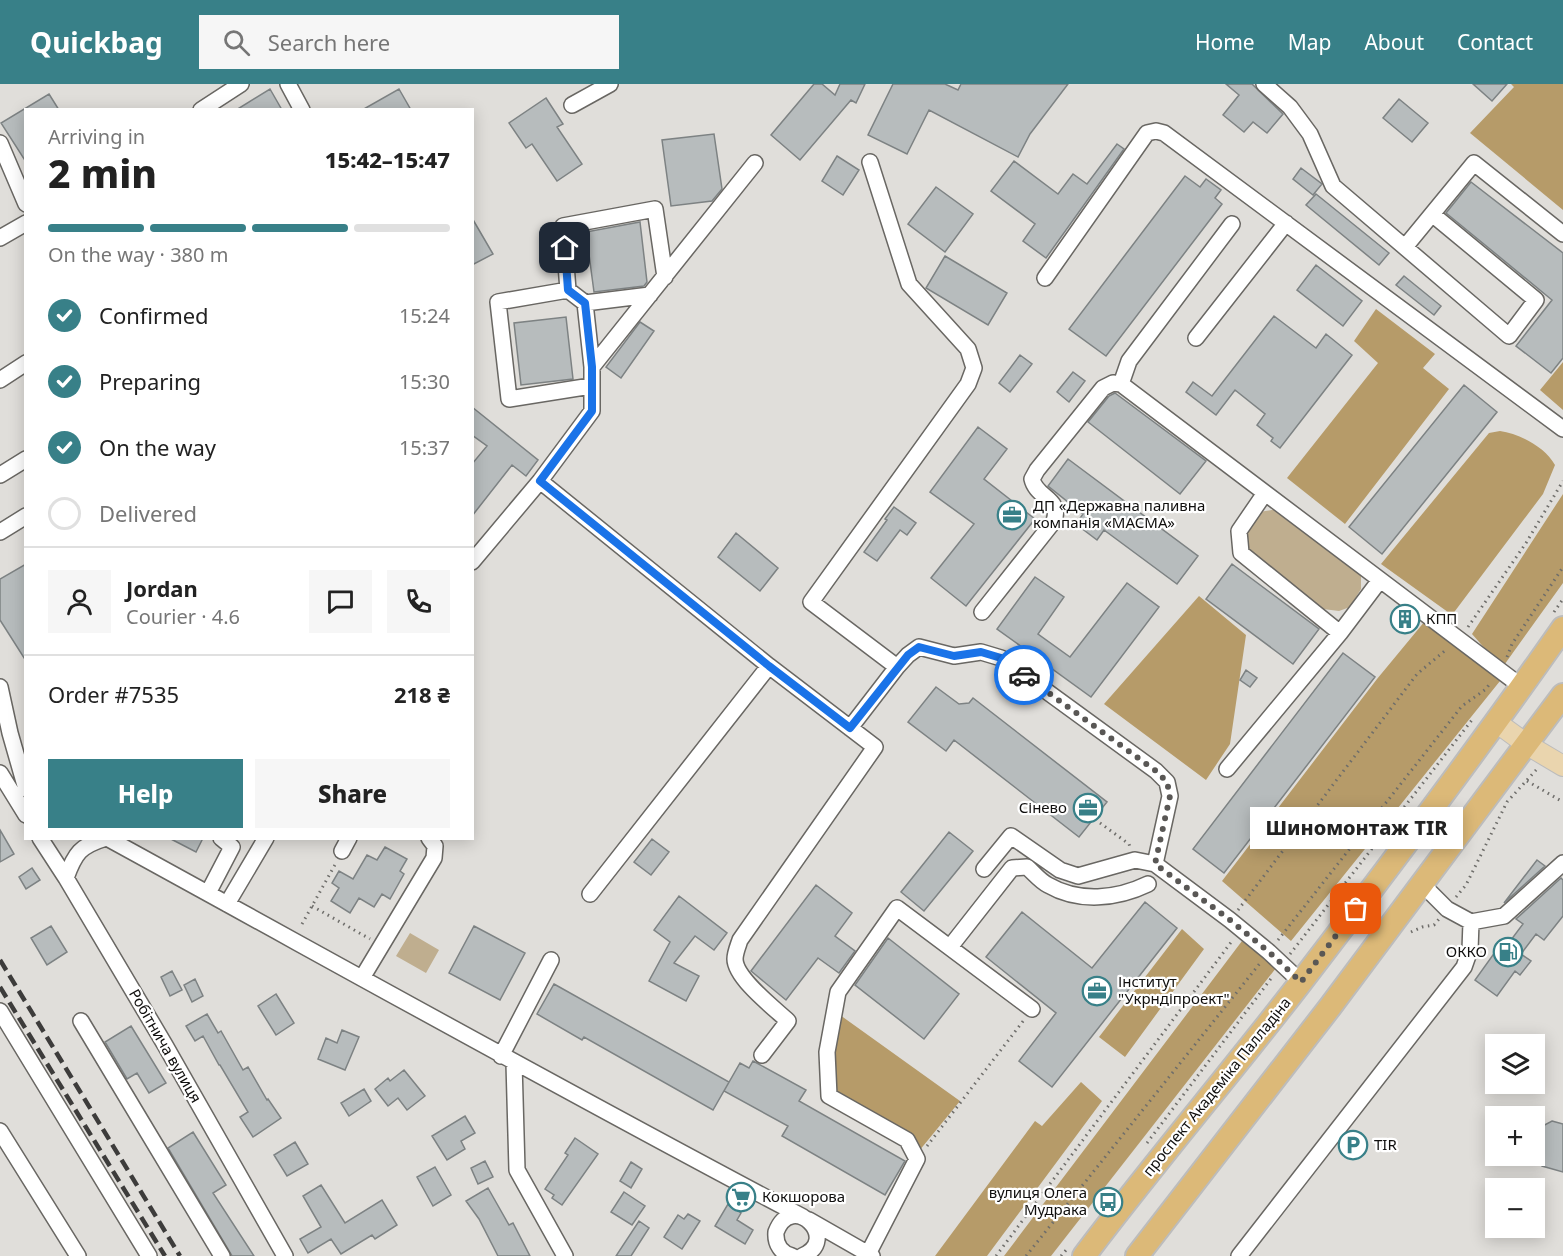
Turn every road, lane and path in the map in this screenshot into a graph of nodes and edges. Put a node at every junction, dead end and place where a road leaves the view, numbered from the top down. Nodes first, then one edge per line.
1 (241, 84) edge
2 (288, 84) edge
3 (610, 84) edge
4 (1264, 84) edge
5 (572, 105) dead end
6 (204, 108) edge
7 (301, 108) edge
8 (0, 143) edge
9 (870, 162) dead end
10 (755, 163) dead end
11 (24, 199) edge
12 (1431, 214) junction
13 (24, 223) edge
14 (1286, 223) junction
15 (1232, 224) dead end
16 (1563, 234) edge
17 (0, 238) edge
18 (1405, 247) junction
19 (664, 277) junction
20 (1045, 278) dead end
21 (568, 290) junction
22 (650, 295) junction
23 (585, 303) junction
24 (1196, 338) dead end
25 (24, 364) edge
26 (592, 367) junction
27 (0, 380) edge
28 (1121, 384) junction
29 (591, 386) junction
30 (1563, 429) edge
31 (24, 460) edge
32 (0, 474) edge
33 (540, 481) junction
34 (1563, 481) edge
35 (1265, 493) junction
36 (24, 517) edge
37 (0, 532) edge
38 (474, 560) edge
39 (1563, 567) edge
40 (1380, 580) junction
41 (1563, 599) edge
42 (982, 612) dead end
43 (1556, 623) edge
44 (1340, 633) junction
45 (1459, 640) junction
46 (1505, 662) dead end
47 (769, 666) junction
48 (897, 667) junction
49 (1492, 681) dead end
50 (0, 687) edge
51 (1522, 687) junction
52 (1563, 695) edge
53 (1487, 717) junction
54 (850, 728) junction
55 (1526, 744) junction
56 (1563, 766) edge
57 (1227, 769) dead end
58 (4, 780) edge
59 (1527, 781) dead end
60 (24, 782) edge
61 (24, 795) edge
62 (1563, 802) edge
63 (24, 812) edge
64 (1100, 823) dead end
65 (40, 840) edge
66 (100, 840) edge
67 (111, 840) edge
68 (265, 840) edge
69 (430, 840) edge
70 (230, 841) edge
71 (346, 844) edge
72 (1135, 860) junction
73 (1563, 863) edge
74 (1155, 864) junction
75 (984, 869) dead end
76 (66, 878) junction
77 (1148, 884) dead end
78 (1422, 884) junction
79 (208, 893) junction
80 (590, 894) dead end
81 (227, 904) junction
82 (312, 906) junction
83 (1230, 920) junction
84 (1471, 922) junction
85 (302, 924) dead end
86 (1278, 940) dead end
87 (382, 946) junction
88 (950, 947) junction
89 (1264, 958) dead end
90 (551, 960) dead end
91 (1281, 965) junction
92 (362, 978) junction
93 (1301, 982) junction
94 (1032, 1009) joint
95 (0, 1011) edge
96 (81, 1021) dead end
97 (762, 1055) dead end
98 (507, 1059) junction
99 (0, 1131) edge
100 (1146, 1143) dead end
101 (917, 1159) junction
102 (748, 1188) junction
103 (806, 1218) junction
104 (776, 1235) junction
105 (849, 1243) junction
106 (1076, 1251) edge
107 (807, 1253) edge
108 (870, 1255) edge
109 (78, 1256) edge
110 (149, 1256) edge
111 (222, 1256) edge
112 (285, 1256) edge
113 (565, 1256) edge
114 (772, 1256) edge
115 (792, 1256) edge
116 (996, 1256) edge
117 (1026, 1256) edge
118 (1061, 1256) edge
119 (1137, 1256) edge
120 (1239, 1256) edge

1 - 6 street
2 - 7 street
3 - 5 street
4 - 18 street
8 - 11 street
9 - 48 street
10 - 19 street
12 - 16 street
12 - 18 street
12 - 18 street
13 - 17 street
14 - 20 street
14 - 24 street
14 - 30 street
15 - 28 street
19 - 21 street
19 - 22 street
21 - 23 street
21 - 29 street
22 - 23 street
22 - 26 street
23 - 26 street
25 - 27 street
26 - 29 street
28 - 35 street
28 - 42 street
29 - 33 street
31 - 32 street
33 - 38 street
33 - 47 street
34 - 45 path
35 - 40 street
35 - 44 street
36 - 37 street
39 - 46 path
40 - 44 street
40 - 45 street
41 - 43 path
43 - 51 highway, проспект Академіка Палладіна
44 - 57 street
45 - 51 street
45 - 83 path
47 - 54 street
47 - 80 street
48 - 54 street
48 - 74 street
49 - 86 path
50 - 60 street
51 - 53 highway, проспект Академіка Палладіна
52 - 55 highway
53 - 55 main road
53 - 91 path
53 - 93 highway, проспект Академіка Палладіна
54 - 97 street
55 - 56 main road
55 - 78 highway
58 - 61 street
58 - 63 street
59 - 62 path
64 - 72 path
65 - 76 street, Робітнича вулиця
66 - 76 street
67 - 79 street
68 - 81 street
69 - 87 street
70 - 79 street
71 - 82 path
72 - 74 street
72 - 75 street
73 - 84 street
74 - 83 street
76 - 112 street, Робітнича вулиця
77 - 88 street
78 - 84 street
78 - 119 highway
79 - 81 street
81 - 92 street
82 - 85 path
82 - 87 path
83 - 91 street
83 - 116 path
84 - 120 street
87 - 92 street
88 - 94 street
88 - 101 street
89 - 117 path
90 - 98 street
91 - 93 street
91 - 100 path
92 - 98 street
93 - 106 highway, проспект Академіка Палладіна
94 - 101 path
95 - 110 street
96 - 111 street
98 - 102 street
98 - 113 street
99 - 109 street
101 - 108 street
102 - 103 street
102 - 104 street
103 - 104 street
103 - 105 street
103 - 107 street
104 - 114 street
104 - 115 street
105 - 107 street
105 - 108 street
106 - 118 path

